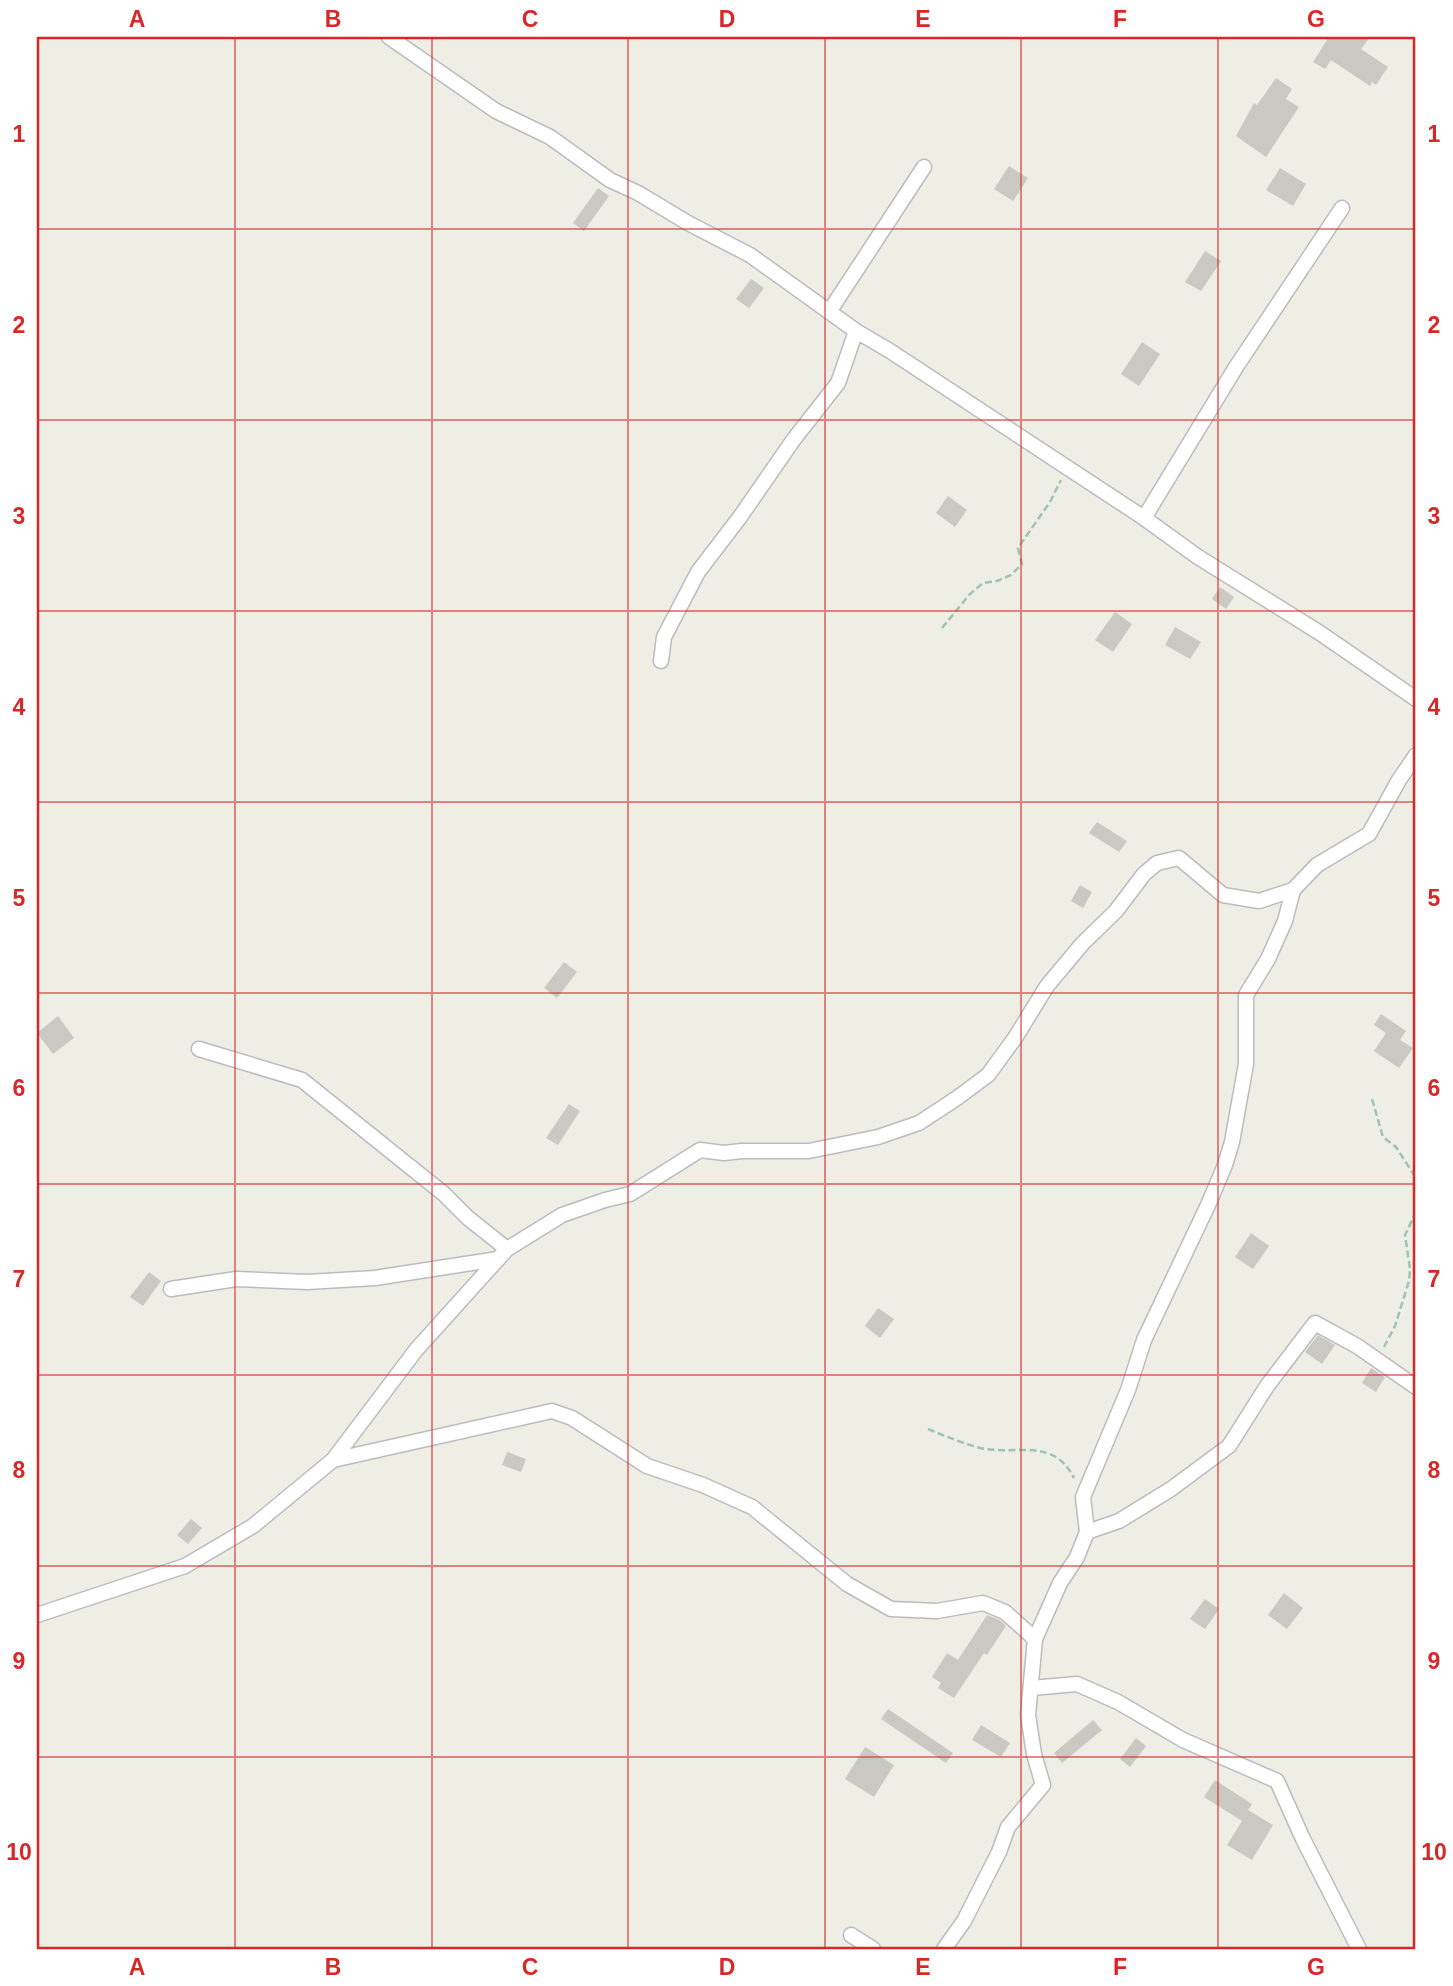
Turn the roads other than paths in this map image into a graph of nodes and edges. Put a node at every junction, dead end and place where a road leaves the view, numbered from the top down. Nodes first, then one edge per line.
1 (389, 37) edge
2 (923, 167) dead end
3 (1342, 208) dead end
4 (829, 312) junction
5 (856, 331) junction
6 (1144, 518) junction
7 (661, 661) dead end
8 (1416, 699) edge
9 (1416, 755) edge
10 (1293, 890) junction
11 (198, 1049) dead end
12 (502, 1254) junction
13 (171, 1289) dead end
14 (1416, 1387) edge
15 (333, 1460) junction
16 (1087, 1532) junction
17 (37, 1615) edge
18 (1035, 1639) junction
19 (1031, 1688) junction
20 (851, 1935) dead end
21 (873, 1949) edge
22 (944, 1949) edge
23 (1359, 1949) edge

1 - 4 street
2 - 4 street
3 - 6 street
4 - 5 street
5 - 6 street
5 - 7 street
6 - 8 street
9 - 10 street
10 - 12 street
10 - 16 street
11 - 12 street
12 - 13 street
12 - 15 street
14 - 16 street
15 - 17 street
15 - 18 street
16 - 18 street
18 - 19 street
19 - 22 street
19 - 23 street
20 - 21 street

